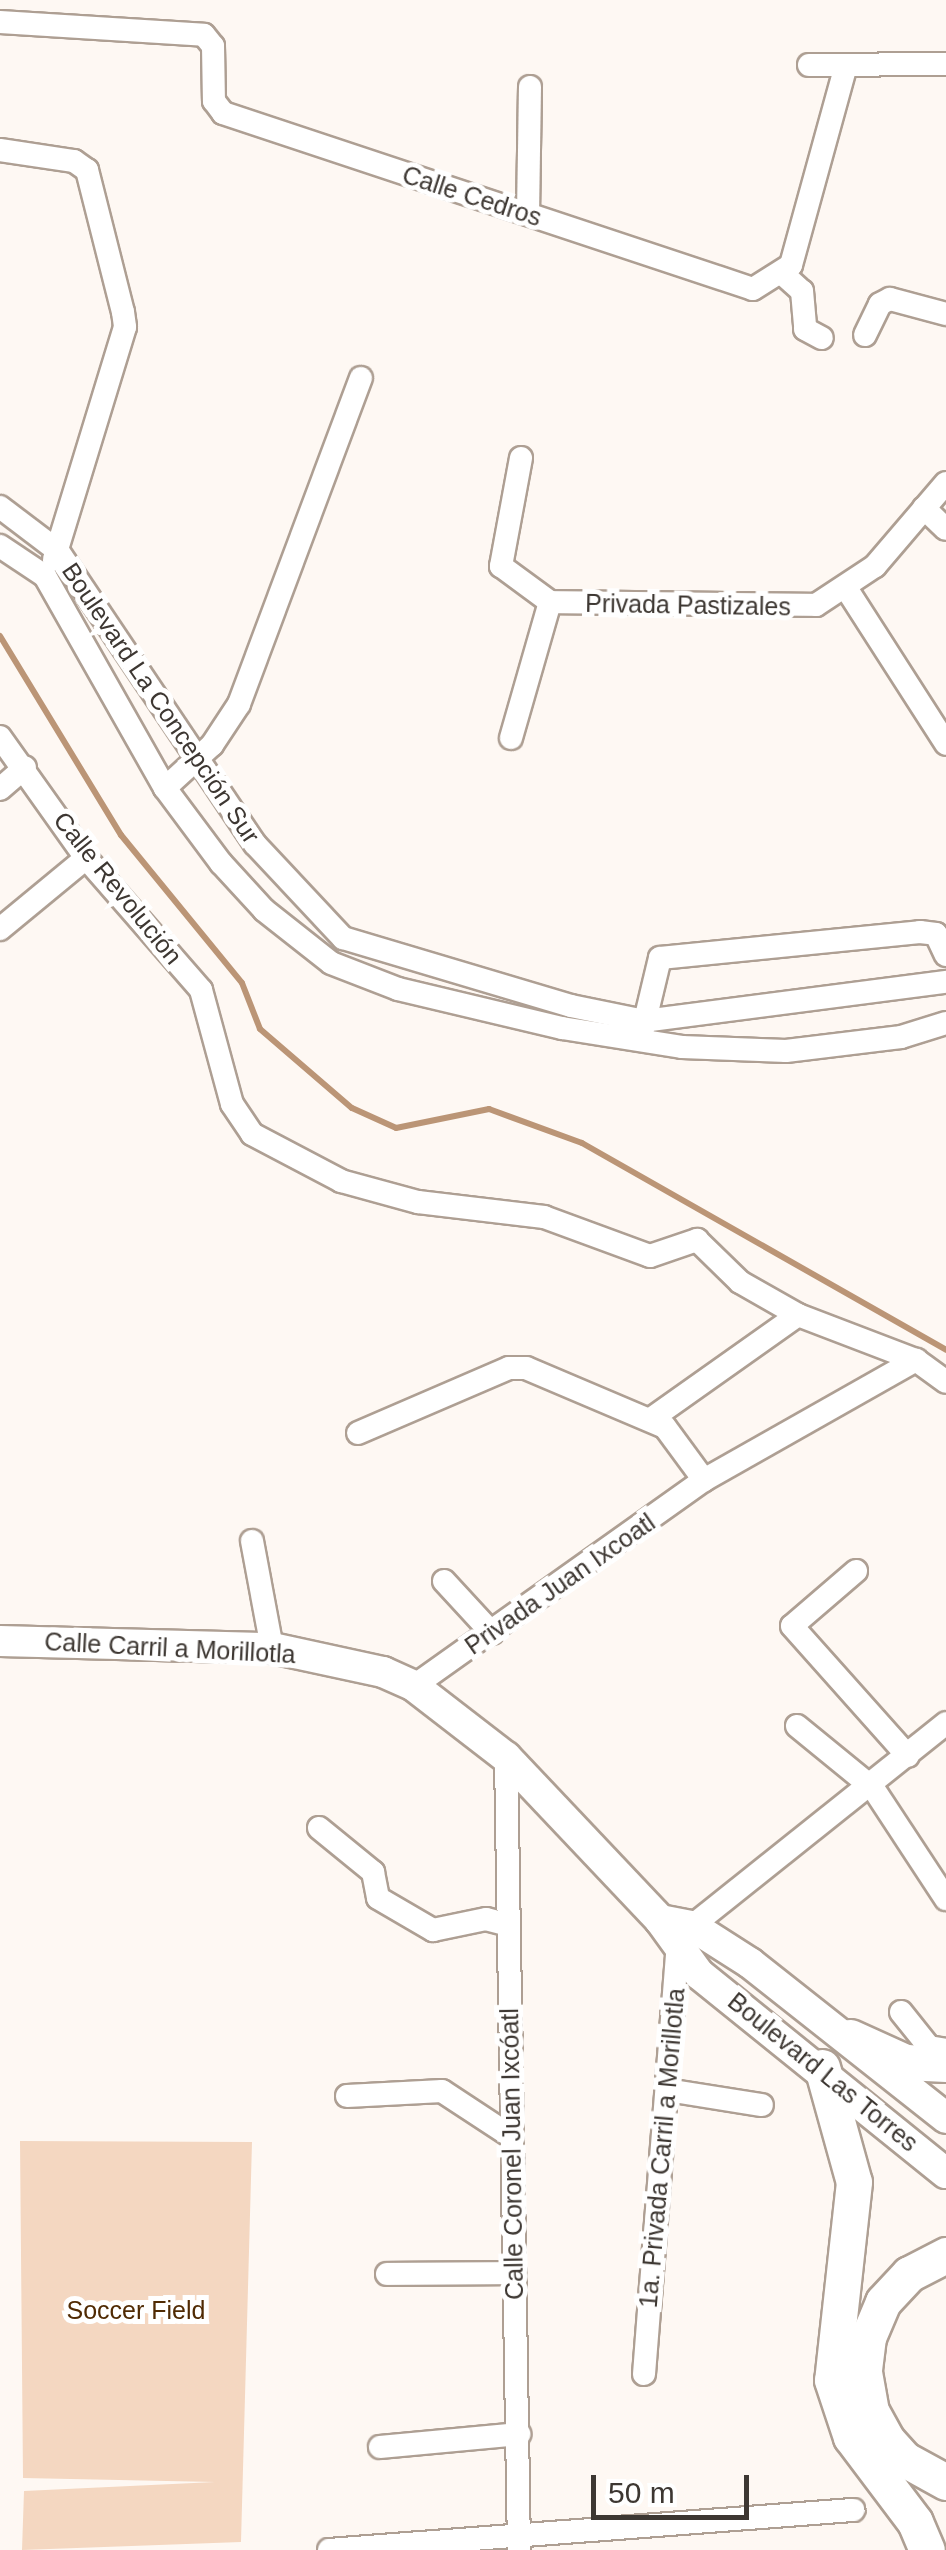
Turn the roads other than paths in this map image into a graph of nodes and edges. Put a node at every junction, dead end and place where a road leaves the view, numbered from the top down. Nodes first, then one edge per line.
1 (0, 22) edge
2 (846, 64) junction
3 (946, 64) edge
4 (809, 65) dead end
5 (530, 87) dead end
6 (0, 150) edge
7 (528, 214) junction
8 (784, 275) junction
9 (946, 314) edge
10 (865, 335) dead end
11 (822, 338) dead end
12 (361, 378) dead end
13 (521, 458) dead end
14 (946, 483) edge
15 (0, 507) edge
16 (924, 508) junction
17 (946, 530) edge
18 (0, 546) edge
19 (58, 551) junction
20 (45, 576) junction
21 (846, 588) junction
22 (550, 602) junction
23 (0, 737) edge
24 (511, 738) dead end
25 (946, 744) edge
26 (196, 762) junction
27 (24, 767) junction
28 (165, 788) junction
29 (0, 789) edge
30 (86, 858) junction
31 (0, 929) edge
32 (946, 955) edge
33 (946, 982) edge
34 (946, 1023) edge
35 (643, 1031) junction
36 (798, 1315) junction
37 (916, 1360) junction
38 (943, 1382) edge
39 (651, 1419) junction
40 (358, 1433) dead end
41 (704, 1480) junction
42 (252, 1541) dead end
43 (856, 1571) dead end
44 (444, 1581) dead end
45 (492, 1633) junction
46 (0, 1640) edge
47 (272, 1648) junction
48 (414, 1686) junction
49 (946, 1723) edge
50 (797, 1726) dead end
51 (908, 1756) junction
52 (506, 1757) junction
53 (873, 1788) junction
54 (320, 1828) dead end
55 (946, 1899) edge
56 (508, 1925) junction
57 (685, 1939) junction
58 (699, 1974) joint
59 (901, 2012) dead end
60 (850, 2037) junction
61 (946, 2050) edge
62 (946, 2064) edge
63 (822, 2066) junction
64 (668, 2090) junction
65 (347, 2096) dead end
66 (762, 2105) dead end
67 (946, 2118) edge
68 (512, 2138) junction
69 (946, 2173) edge
70 (946, 2255) edge
71 (387, 2274) dead end
72 (515, 2274) junction
73 (644, 2374) dead end
74 (519, 2434) junction
75 (380, 2447) dead end
76 (946, 2482) edge
77 (853, 2510) dead end
78 (518, 2540) edge
79 (329, 2550) edge
80 (928, 2550) edge

1 - 7 street, Calle Cedros
2 - 3 street
2 - 4 street
2 - 8 street
5 - 7 street
6 - 19 street
7 - 8 street, Calle Cedros
8 - 11 street
9 - 10 street
12 - 26 street
13 - 22 street, Privada Pastizales
14 - 16 street, Privada Pastizales
15 - 19 street, Boulevard La Concepción Sur
16 - 17 street
16 - 21 street, Privada Pastizales
18 - 20 street, Boulevard La Concepción Sur
19 - 20 street
19 - 26 street, Boulevard La Concepción Sur
20 - 28 street, Boulevard La Concepción Sur
21 - 22 street, Privada Pastizales
21 - 25 street
22 - 24 street
23 - 27 street, Calle Revolución
26 - 28 street
26 - 35 street, Boulevard La Concepción Sur
27 - 29 street
27 - 30 street, Calle Revolución
28 - 35 street, Boulevard La Concepción Sur
30 - 31 street
30 - 36 street, Calle Revolución
32 - 35 street
33 - 35 street, Boulevard La Concepción Sur
34 - 35 street, Boulevard La Concepción Sur
36 - 37 street
36 - 39 street
37 - 38 street
37 - 41 street, Privada Juan Ixcoatl
39 - 40 street
39 - 41 street
41 - 45 street, Privada Juan Ixcoatl
42 - 47 street
43 - 51 street
44 - 45 street
45 - 48 street, Privada Juan Ixcoatl
46 - 47 street, Calle Carril a Morillotla
47 - 48 street, Calle Carril a Morillotla
48 - 52 street, Calle Carril a Morillotla
49 - 51 street
50 - 53 street
51 - 53 street
52 - 56 street, Calle Coronel Juan Ixcóatl
52 - 57 street, Calle Carril a Morillotla
53 - 55 street
53 - 57 street
54 - 56 street
56 - 68 street, Calle Coronel Juan Ixcóatl
57 - 58 street, Calle Carril a Morillotla
57 - 60 street, Boulevard Las Torres
57 - 64 street, 1a. Privada Carril a Morillotla
58 - 63 street, Boulevard Las Torres
59 - 61 street
60 - 62 main road
60 - 67 street, Boulevard Las Torres
63 - 69 street, Boulevard Las Torres
63 - 80 main road
64 - 66 street
64 - 73 street, 1a. Privada Carril a Morillotla
65 - 68 street
68 - 72 street, Calle Coronel Juan Ixcóatl
70 - 76 main road
71 - 72 street
72 - 74 street, Calle Coronel Juan Ixcóatl
74 - 75 street
74 - 78 street, Calle Coronel Juan Ixcóatl
77 - 78 street
78 - 79 street

